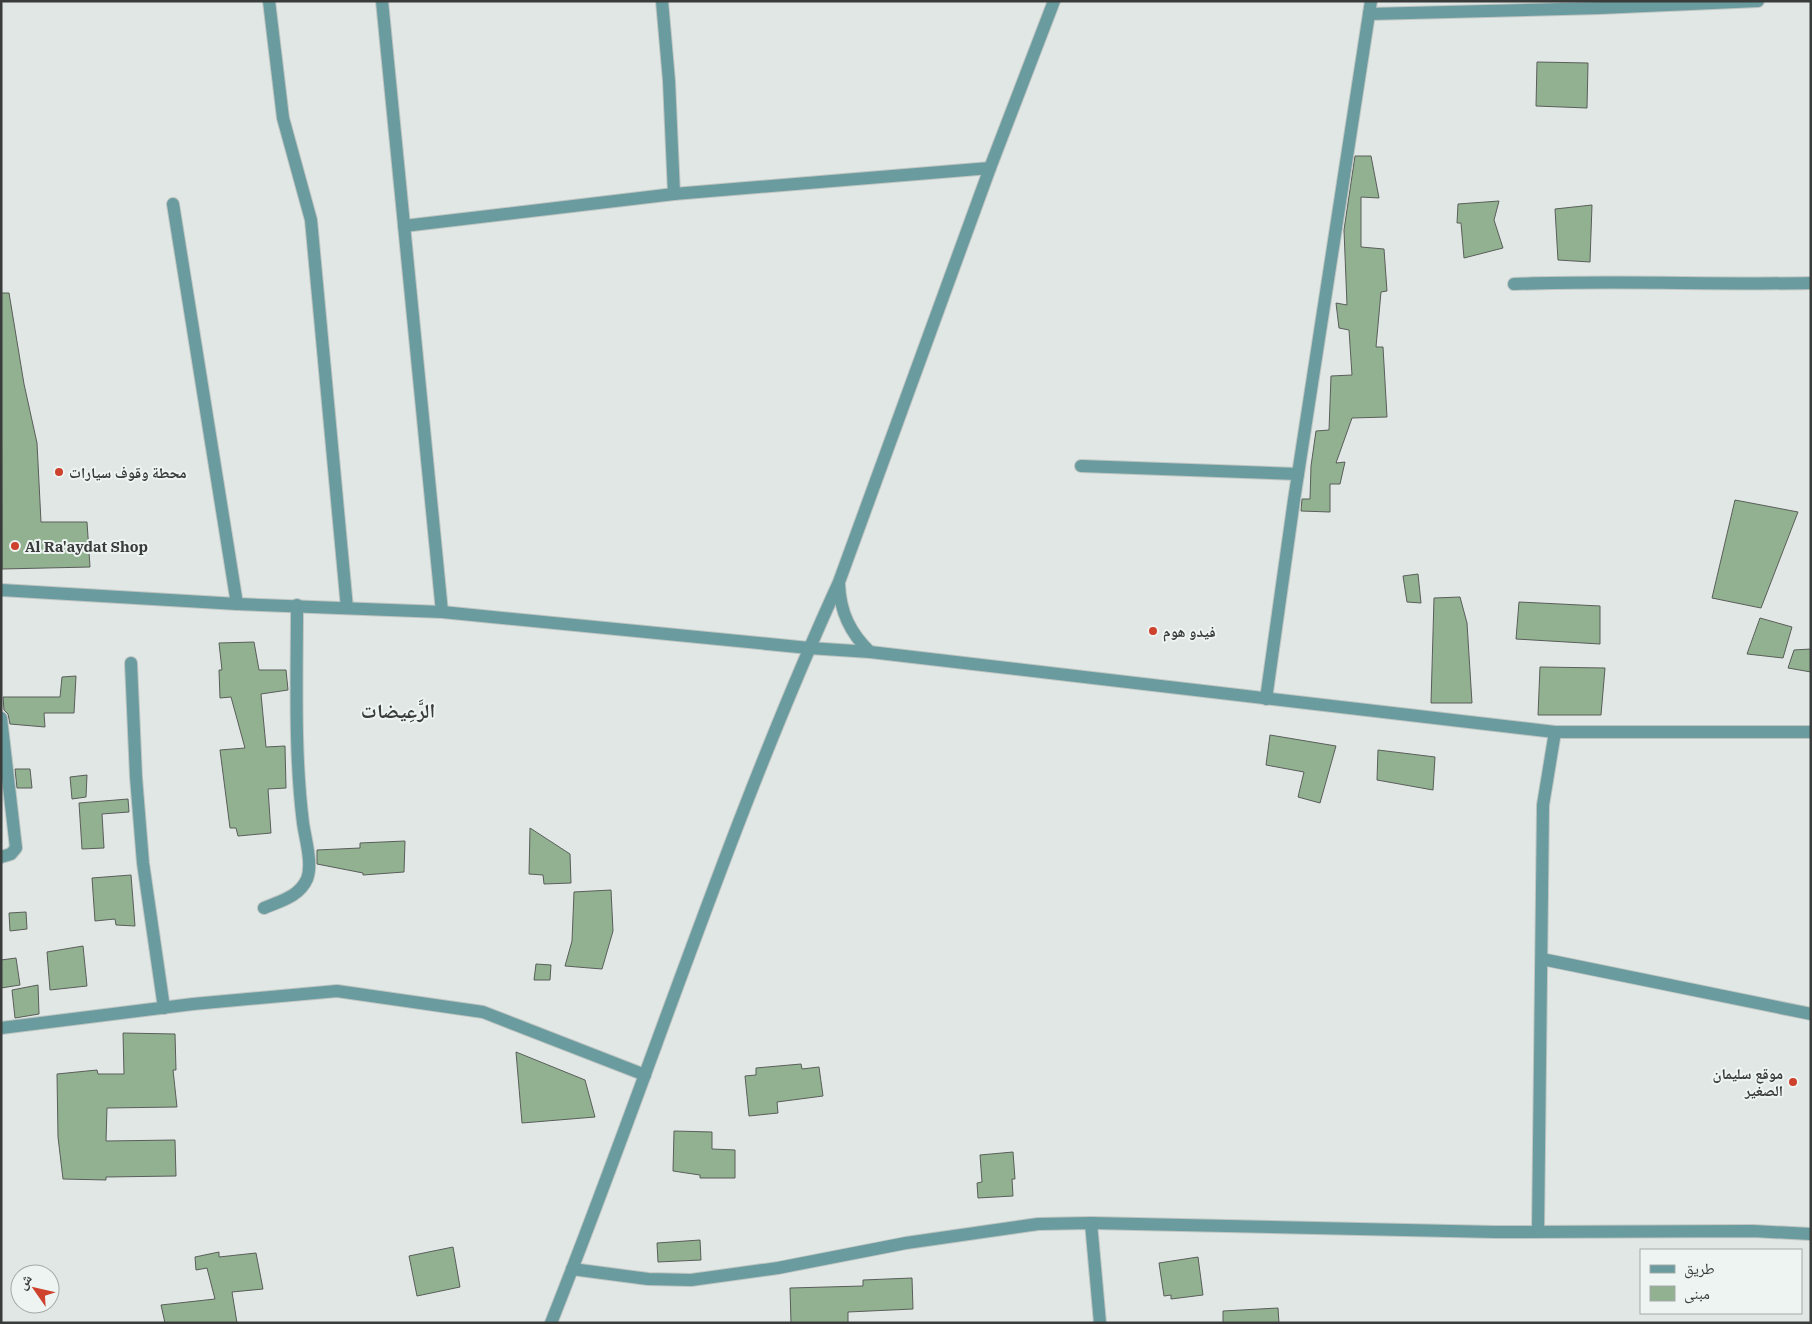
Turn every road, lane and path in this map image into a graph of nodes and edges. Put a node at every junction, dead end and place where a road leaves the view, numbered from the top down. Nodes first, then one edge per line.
1 (269, 1) edge
2 (382, 1) edge
3 (662, 1) edge
4 (1054, 1) edge
5 (1758, 1) edge
6 (1370, 8) edge
7 (990, 168) junction
8 (674, 194) junction
9 (173, 204) dead end
10 (404, 226) junction
11 (1811, 283) edge
12 (1514, 284) dead end
13 (1081, 466) dead end
14 (1298, 474) junction
15 (839, 582) junction
16 (1, 590) edge
17 (237, 604) junction
18 (297, 606) junction
19 (347, 608) junction
20 (442, 612) junction
21 (809, 648) junction
22 (870, 652) junction
23 (131, 664) dead end
24 (1266, 699) junction
25 (1, 718) edge
26 (1556, 732) junction
27 (1811, 732) edge
28 (1, 857) edge
29 (264, 908) dead end
30 (1542, 959) junction
31 (164, 1008) junction
32 (1811, 1014) edge
33 (1, 1028) edge
34 (645, 1075) junction
35 (1091, 1222) junction
36 (1538, 1232) junction
37 (1811, 1234) edge
38 (572, 1269) junction
39 (551, 1323) edge
40 (1100, 1323) edge

1 - 19 street
2 - 10 street
3 - 8 street
4 - 7 street
5 - 6 street
6 - 14 street
7 - 8 street
7 - 15 street
8 - 10 street
9 - 17 street
10 - 20 street
11 - 12 street
13 - 14 street
14 - 24 street
15 - 21 street
15 - 22 street
16 - 17 street
17 - 18 street
18 - 19 street
18 - 29 street
19 - 20 street
20 - 21 street
21 - 22 street
21 - 34 street
22 - 24 street
23 - 31 street
24 - 26 street
25 - 28 street
26 - 27 street
26 - 30 street
30 - 32 street
30 - 36 street
31 - 33 street
31 - 34 street
34 - 38 street
35 - 36 street
35 - 38 street
35 - 40 street
36 - 37 street
38 - 39 street

